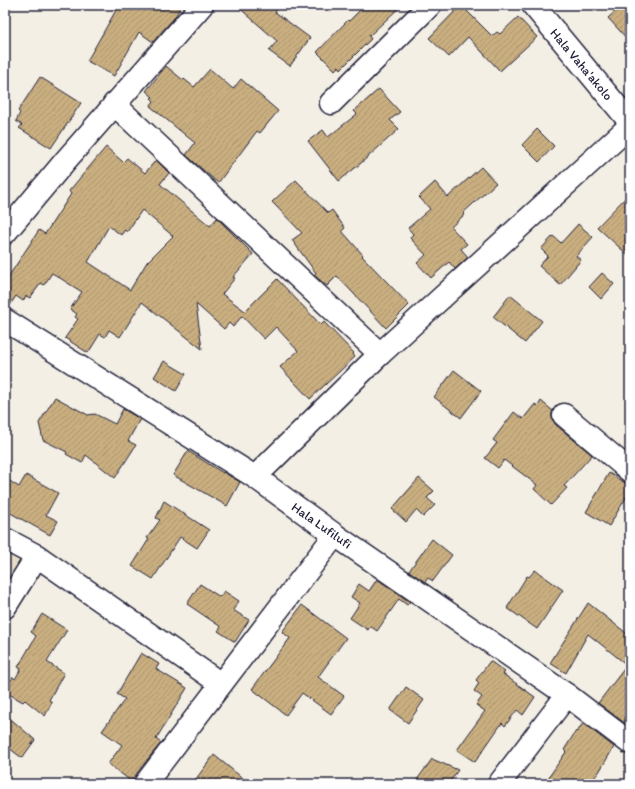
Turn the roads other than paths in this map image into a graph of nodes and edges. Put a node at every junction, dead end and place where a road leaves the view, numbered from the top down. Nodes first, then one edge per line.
1 (202, 5) edge
2 (430, 5) edge
3 (533, 5) edge
4 (331, 103) dead end
5 (114, 104) junction
6 (630, 122) edge
7 (630, 126) edge
8 (5, 233) edge
9 (5, 320) edge
10 (380, 354) junction
11 (564, 415) dead end
12 (630, 471) edge
13 (255, 477) junction
14 (335, 534) junction
15 (5, 539) edge
16 (37, 556) junction
17 (5, 607) edge
18 (221, 684) junction
19 (567, 695) junction
20 (630, 743) edge
21 (145, 784) edge
22 (499, 784) edge

1 - 5 street
2 - 4 street
3 - 6 street, Hala Vaha'akolo
5 - 8 street
5 - 10 street
7 - 10 street
9 - 13 street, Hala Lufilufi
10 - 13 street
11 - 12 street
13 - 14 street, Hala Lufilufi
14 - 18 street
14 - 19 street, Hala Lufilufi
15 - 16 street
16 - 17 street
16 - 18 street
18 - 21 street
19 - 20 street, Hala Lufilufi
19 - 22 street

